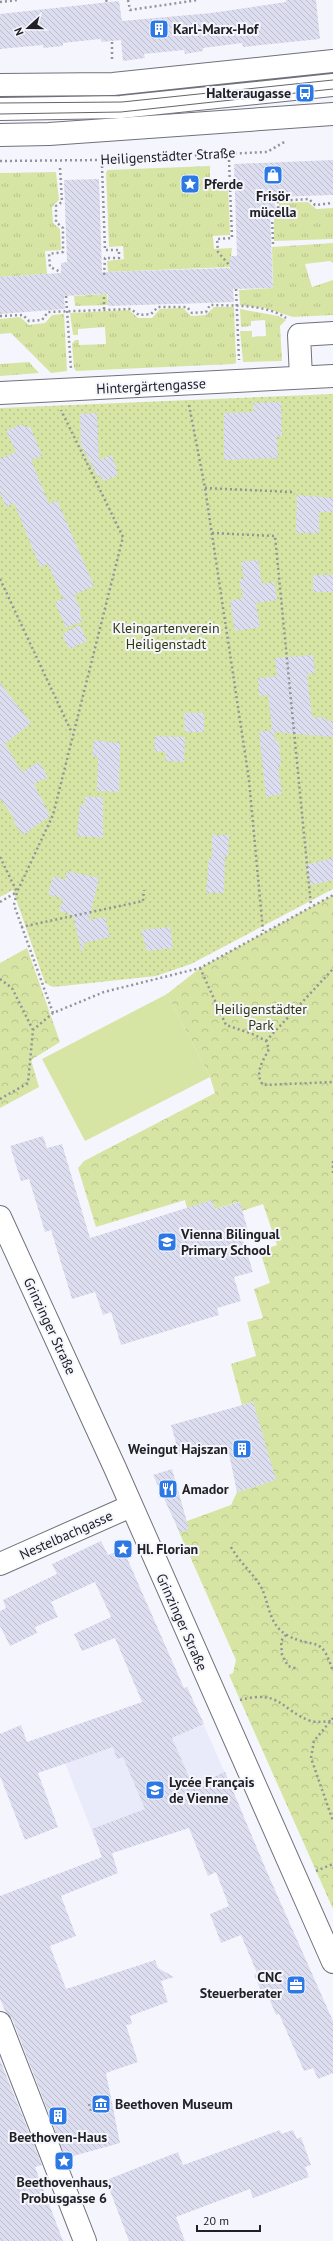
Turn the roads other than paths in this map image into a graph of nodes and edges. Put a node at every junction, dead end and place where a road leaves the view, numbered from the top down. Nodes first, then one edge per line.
1 (333, 61) edge
2 (0, 85) edge
3 (333, 85) edge
4 (0, 109) edge
5 (333, 114) edge
6 (0, 135) edge
7 (333, 333) edge
8 (333, 376) edge
9 (301, 378) junction
10 (0, 393) edge
11 (0, 1217) edge
12 (131, 1506) junction
13 (0, 1564) edge
14 (333, 1962) edge
15 (0, 2023) edge
16 (85, 2241) edge

1 - 2 street
3 - 4 street
5 - 6 street, Heiligenstädter Straße
7 - 9 street
8 - 9 street, Hintergärtengasse
9 - 10 street, Hintergärtengasse
11 - 12 street, Grinzinger Straße
12 - 13 street, Nestelbachgasse
12 - 14 street, Grinzinger Straße
15 - 16 street

